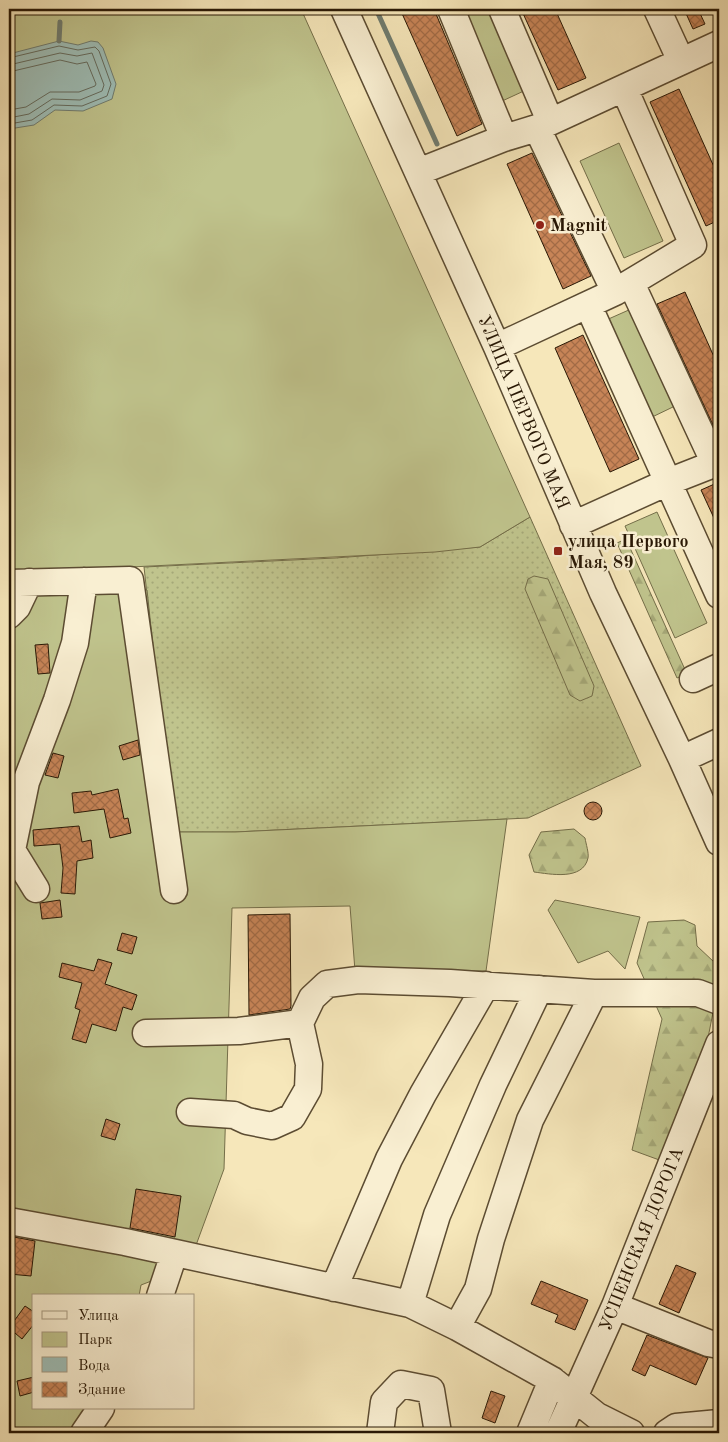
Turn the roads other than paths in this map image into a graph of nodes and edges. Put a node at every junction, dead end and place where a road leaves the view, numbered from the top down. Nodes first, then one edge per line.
1 (344, 9) edge
2 (451, 9) edge
3 (502, 9) edge
4 (657, 9) edge
5 (718, 46) edge
6 (681, 61) junction
7 (624, 88) junction
8 (543, 124) junction
9 (504, 138) junction
10 (418, 172) junction
11 (623, 287) junction
12 (588, 305) junction
13 (497, 347) junction
14 (717, 463) edge
15 (668, 482) junction
16 (573, 525) junction
17 (84, 581) junction
18 (19, 583) edge
19 (719, 595) edge
20 (9, 615) edge
21 (719, 667) edge
22 (693, 679) dead end
23 (719, 742) edge
24 (682, 759) junction
25 (719, 842) edge
26 (13, 862) edge
27 (36, 890) dead end
28 (174, 890) dead end
29 (486, 985) junction
30 (539, 989) junction
31 (594, 992) junction
32 (719, 1001) edge
33 (300, 1023) junction
34 (146, 1033) dead end
35 (719, 1044) edge
36 (190, 1112) dead end
37 (9, 1221) edge
38 (174, 1254) junction
39 (334, 1288) junction
40 (161, 1294) edge
41 (410, 1304) junction
42 (615, 1306) junction
43 (457, 1327) junction
44 (719, 1344) edge
45 (552, 1380) junction
46 (573, 1397) junction
47 (100, 1410) edge
48 (719, 1423) edge
49 (84, 1433) edge
50 (380, 1433) edge
51 (438, 1433) edge
52 (530, 1433) edge
53 (558, 1433) edge
54 (630, 1433) edge
55 (667, 1433) edge

1 - 10 street, УЛИЦА ПЕРВОГО МАЯ
2 - 9 street
3 - 8 street
4 - 6 street
5 - 6 street
6 - 7 street
7 - 8 street
7 - 11 street
8 - 9 street
8 - 11 street
9 - 10 street
10 - 13 street, УЛИЦА ПЕРВОГО МАЯ
11 - 12 street
11 - 14 street
12 - 13 street
12 - 15 street
13 - 16 street, УЛИЦА ПЕРВОГО МАЯ
14 - 15 street
15 - 16 street
15 - 19 street
16 - 24 street, УЛИЦА ПЕРВОГО МАЯ
17 - 18 street
17 - 26 street
17 - 28 street
18 - 20 street
21 - 22 street
23 - 24 street
24 - 25 street, УЛИЦА ПЕРВОГО МАЯ
26 - 27 street
29 - 30 street
29 - 33 street
29 - 39 street
30 - 31 street
30 - 41 street
31 - 32 street
31 - 43 street
33 - 34 street
33 - 36 street
35 - 42 street, УСПЕНСКАЯ ДОРОГА
37 - 38 street
38 - 39 street
38 - 40 street
39 - 41 street
41 - 43 street
42 - 44 street
42 - 46 street, УСПЕНСКАЯ ДОРОГА
43 - 45 street
45 - 46 street
45 - 52 street
46 - 53 street, УСПЕНСКАЯ ДОРОГА
46 - 54 street
47 - 49 street
48 - 55 street
50 - 51 street

